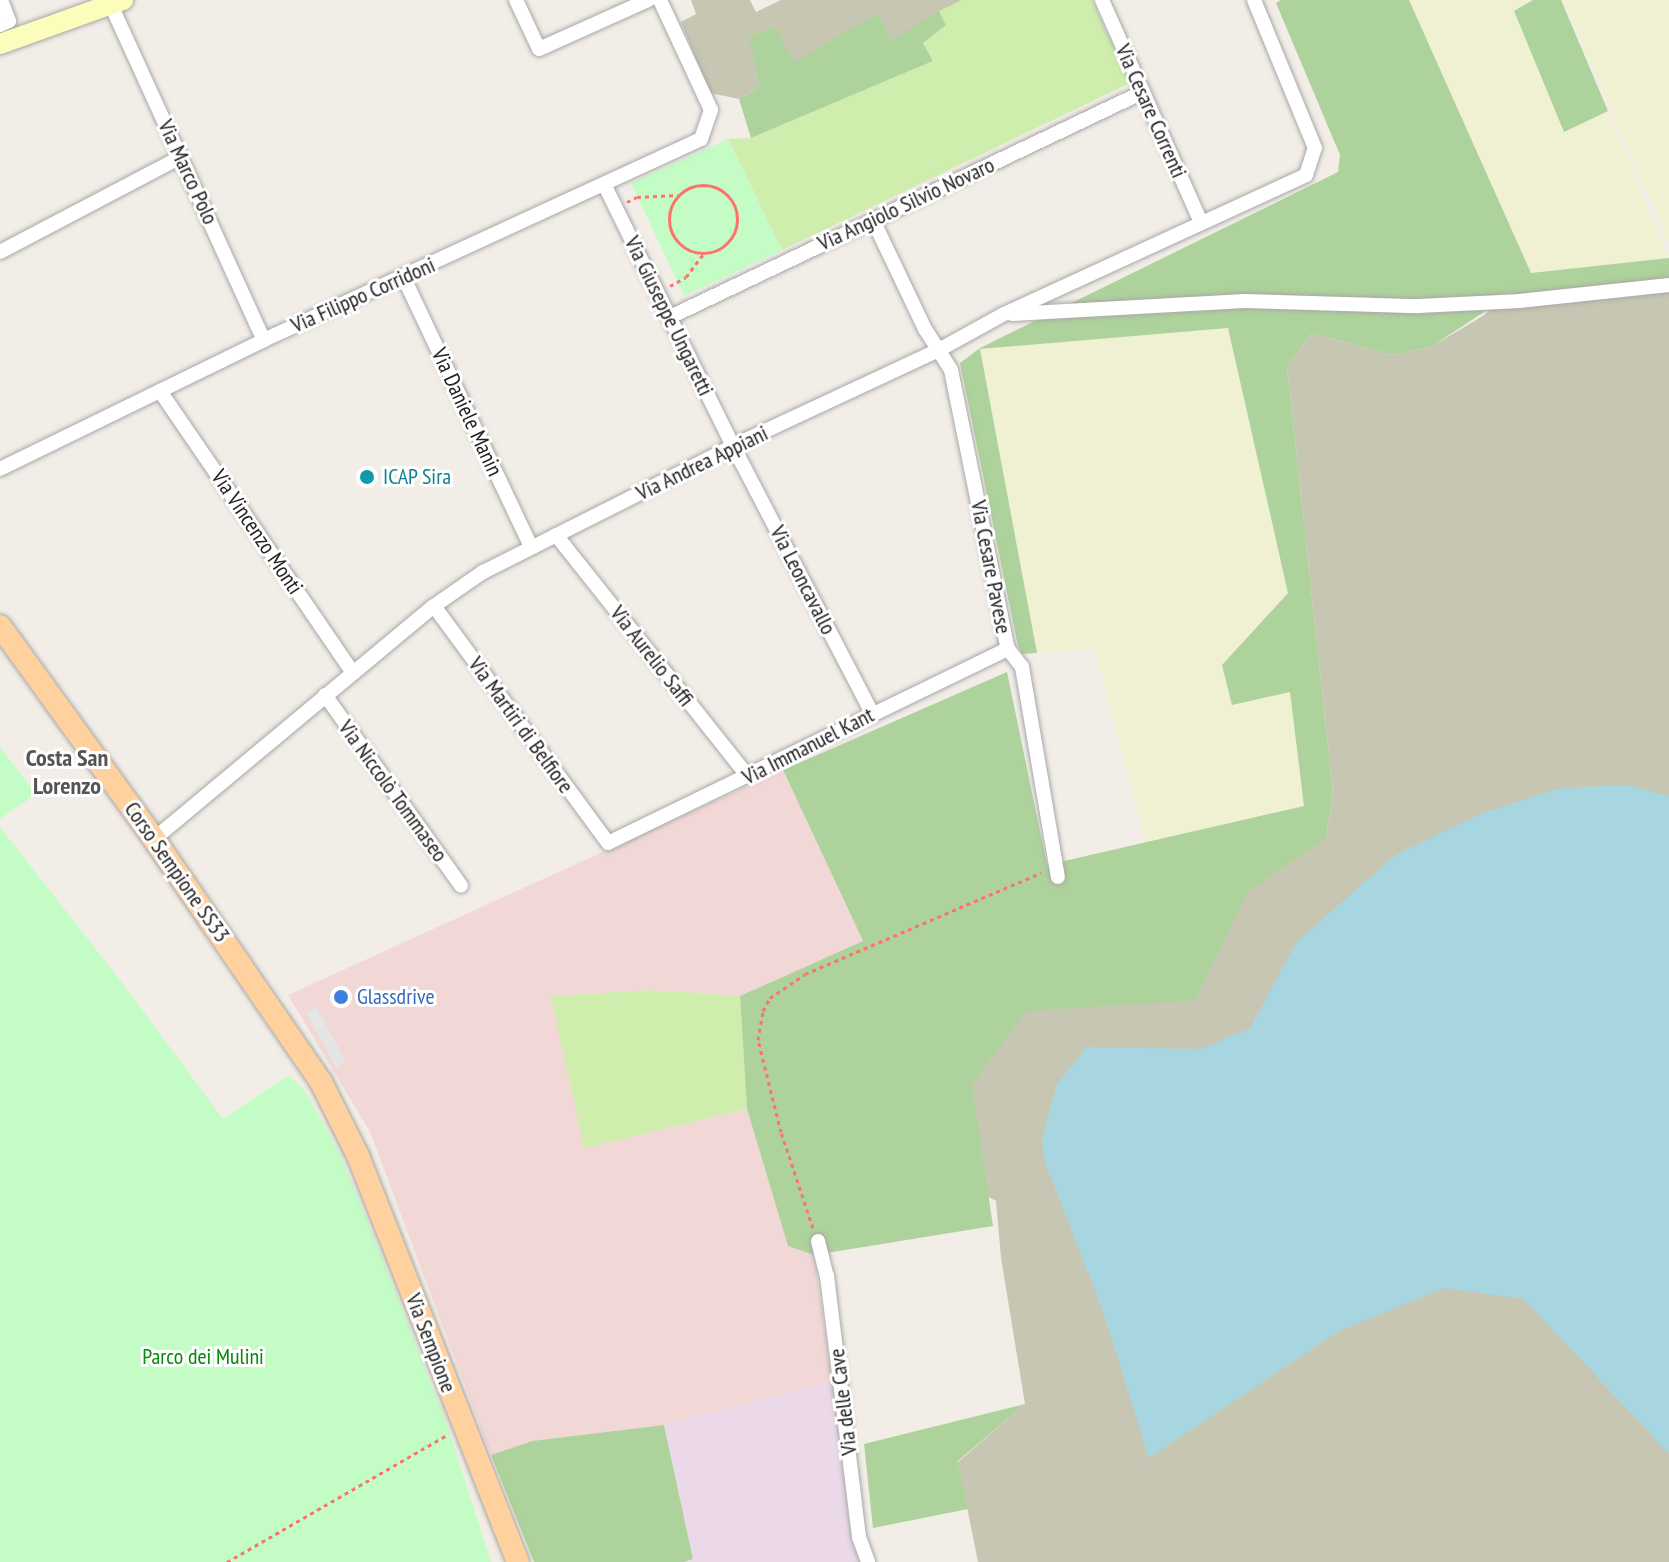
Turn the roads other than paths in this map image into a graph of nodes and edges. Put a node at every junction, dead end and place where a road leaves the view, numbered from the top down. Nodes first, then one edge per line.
1 (1, 0) edge
2 (516, 0) edge
3 (648, 0) edge
4 (660, 0) edge
5 (1102, 0) edge
6 (117, 2) edge
7 (1261, 3) edge
8 (0, 25) edge
9 (0, 44) edge
10 (1143, 92) junction
11 (181, 157) junction
12 (605, 186) junction
13 (873, 220) junction
14 (1201, 222) junction
15 (0, 252) edge
16 (403, 276) junction
17 (1669, 285) edge
18 (1004, 314) junction
19 (670, 317) junction
20 (264, 340) junction
21 (937, 351) junction
22 (160, 391) junction
23 (733, 446) junction
24 (0, 469) edge
25 (556, 535) junction
26 (531, 547) junction
27 (434, 606) junction
28 (0, 626) edge
29 (1008, 649) junction
30 (353, 673) junction
31 (325, 695) junction
32 (872, 713) junction
33 (748, 776) junction
34 (154, 839) junction
35 (608, 843) joint
36 (1057, 872) road end
37 (461, 886) dead end
38 (344, 1124) joint
39 (818, 1241) road end
40 (518, 1562) edge
41 (868, 1562) edge

1 - 8 street
2 - 3 street
4 - 12 street, Via Filippo Corridoni
5 - 10 street, Via Cesare Correnti
6 - 9 main road
6 - 11 street, Via Marco Polo
7 - 14 street, Via Andrea Appiani
10 - 13 street, Via Angiolo Silvio Novaro
10 - 14 street, Via Cesare Correnti
11 - 15 street
11 - 20 street, Via Marco Polo
12 - 16 street, Via Filippo Corridoni
12 - 19 street, Via Giuseppe Ungaretti
13 - 19 street, Via Angiolo Silvio Novaro
13 - 21 street, Via Cesare Pavese
14 - 18 street, Via Andrea Appiani
16 - 20 street, Via Filippo Corridoni
16 - 26 street, Via Daniele Manin
17 - 18 street
18 - 21 street, Via Andrea Appiani
19 - 23 street, Via Giuseppe Ungaretti
20 - 22 street, Via Filippo Corridoni
21 - 23 street, Via Andrea Appiani
21 - 29 street, Via Cesare Pavese
22 - 24 street, Via Filippo Corridoni
22 - 30 street, Via Vincenzo Monti
23 - 25 street, Via Andrea Appiani
23 - 32 street, Via Leoncavallo
25 - 26 street, Via Andrea Appiani
25 - 33 street, Via Aurelio Saffi
26 - 27 street, Via Andrea Appiani
27 - 30 street, Via Andrea Appiani
27 - 35 street, Via Martiri di Belfiore
28 - 34 main road, Corso Sempione SS33
29 - 32 street, Via Immanuel Kant
29 - 36 street, Via Cesare Pavese
30 - 31 street, Via Andrea Appiani
31 - 34 street, Via Andrea Appiani
31 - 37 street, Via Niccolò Tommaseo
32 - 33 street, Via Immanuel Kant
33 - 35 street, Via Immanuel Kant
34 - 38 main road, Corso Sempione SS33
38 - 40 main road, Via Sempione
39 - 41 street, Via delle Cave

